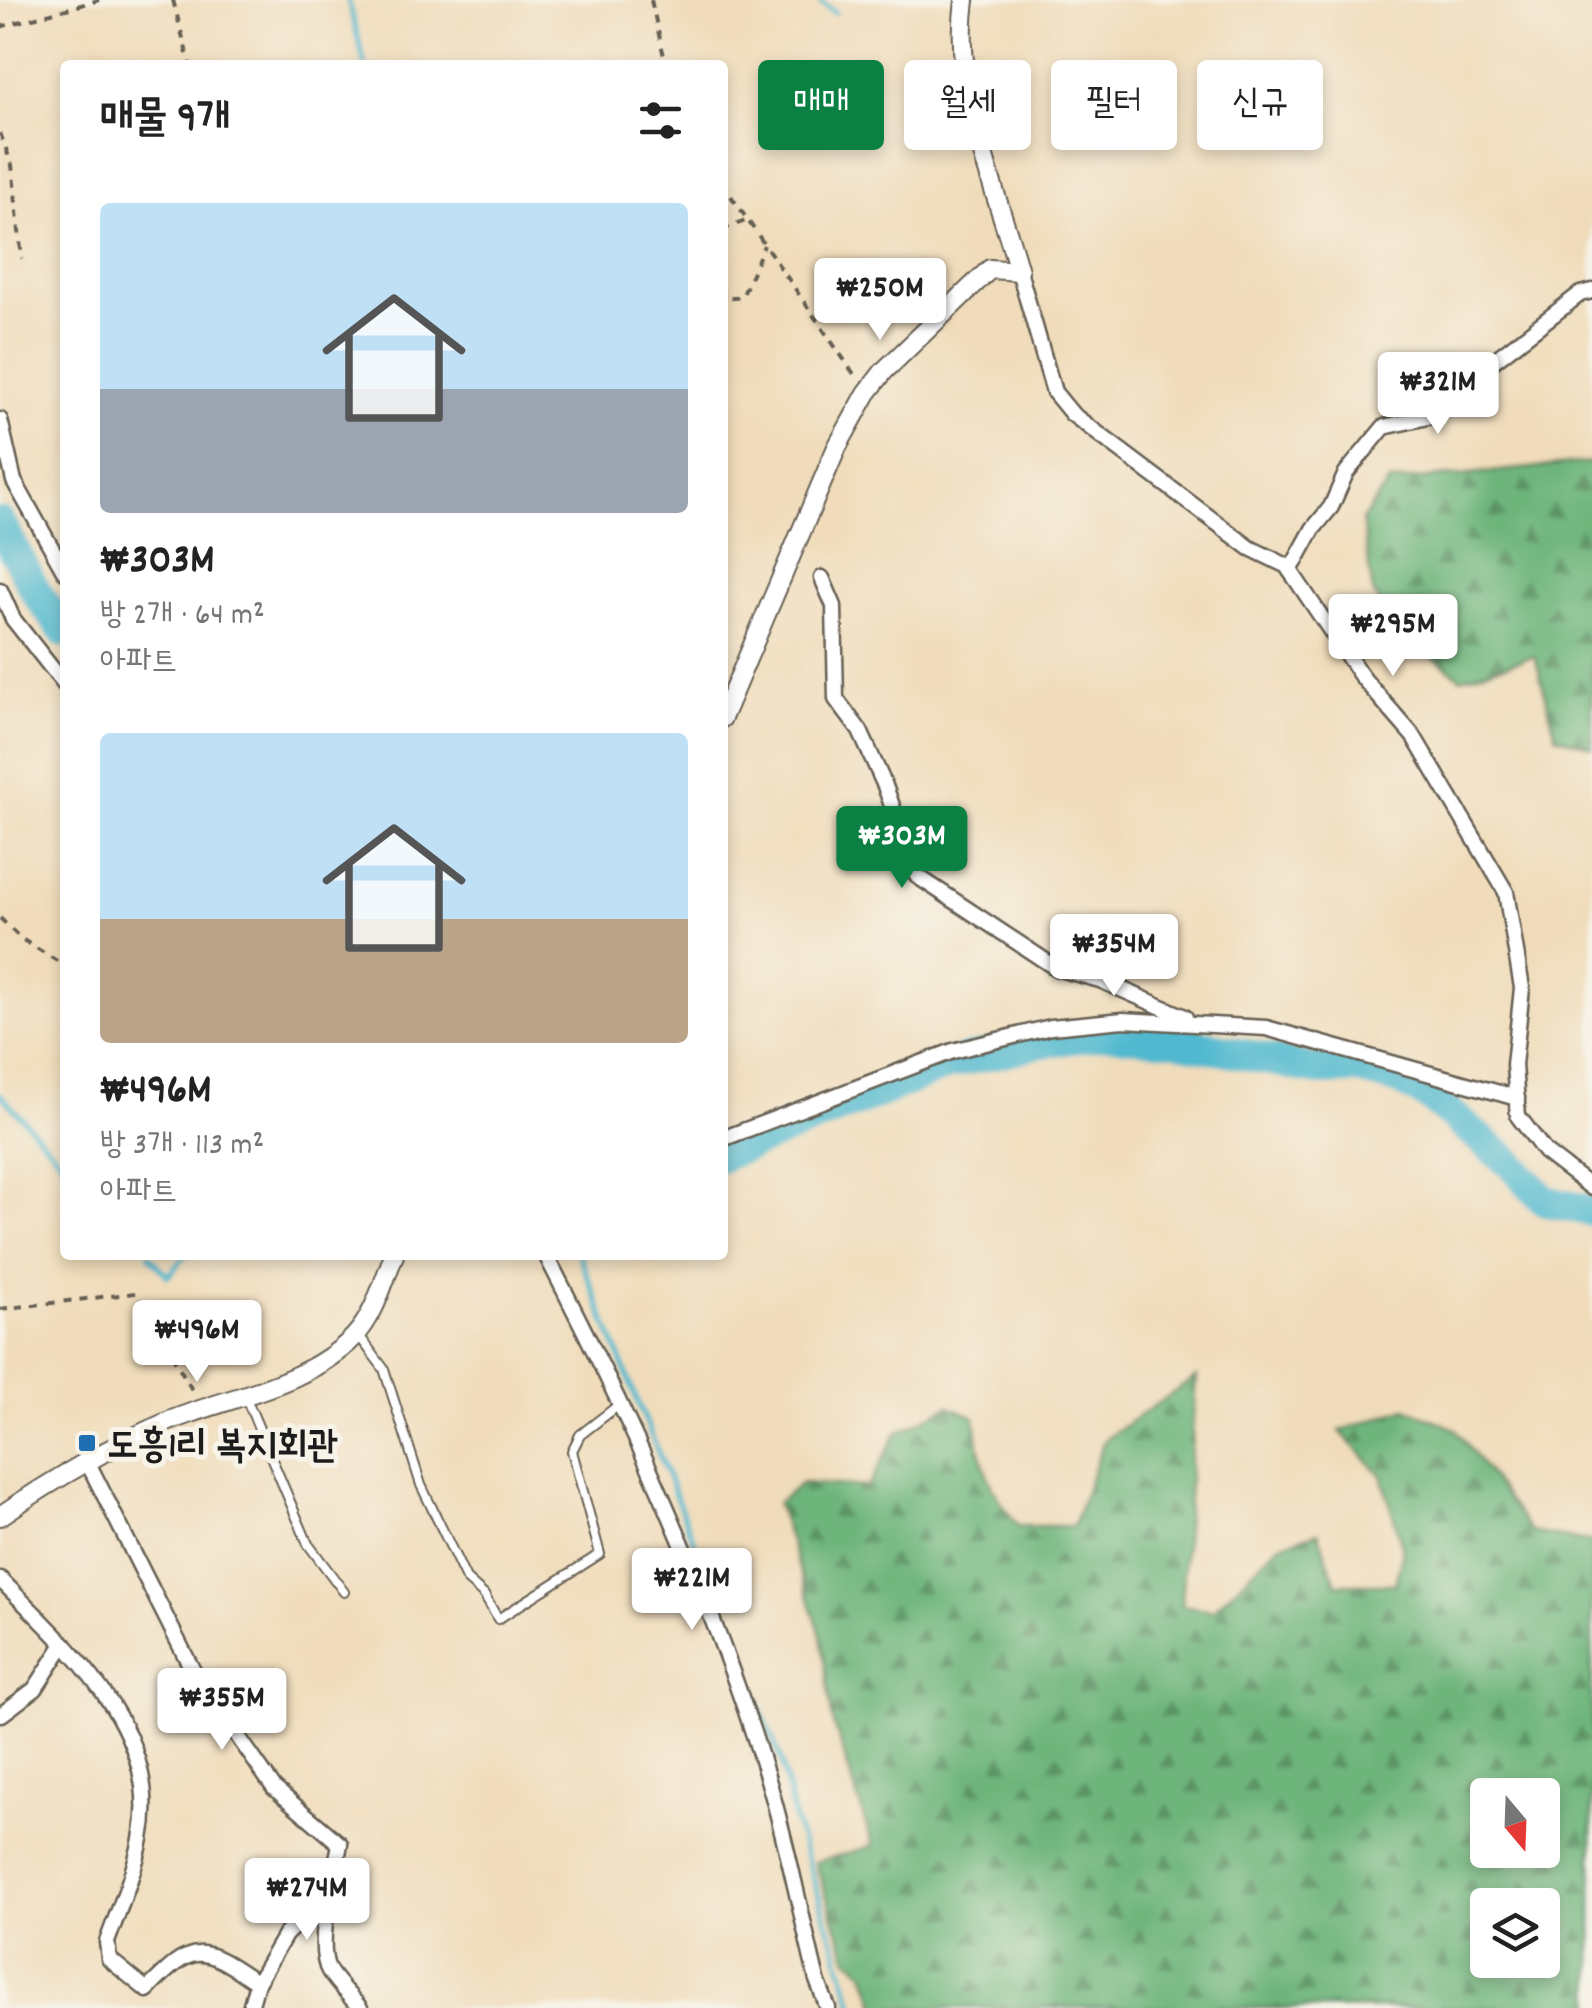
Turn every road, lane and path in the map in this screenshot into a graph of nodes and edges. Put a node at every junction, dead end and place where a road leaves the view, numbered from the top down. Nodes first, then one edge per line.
1 (98, 0) edge
2 (173, 0) edge
3 (651, 0) edge
4 (965, 0) edge
5 (0, 26) edge
6 (189, 60) edge
7 (665, 60) edge
8 (0, 133) edge
9 (728, 192) edge
10 (748, 220) junction
11 (728, 228) edge
12 (764, 245) junction
13 (22, 259) dead end
14 (1019, 271) junction
15 (1592, 291) edge
16 (728, 299) edge
17 (867, 393) junction
18 (0, 420) edge
19 (60, 563) edge
20 (1290, 571) junction
21 (822, 578) dead end
22 (0, 590) edge
23 (60, 679) edge
24 (728, 704) edge
25 (0, 918) edge
26 (60, 963) edge
27 (1198, 1022) junction
28 (1517, 1098) junction
29 (728, 1137) edge
30 (1592, 1188) edge
31 (392, 1260) edge
32 (548, 1260) edge
33 (0, 1308) edge
34 (357, 1333) junction
35 (245, 1393) junction
36 (620, 1404) junction
37 (203, 1408) junction
38 (86, 1459) junction
39 (0, 1516) edge
40 (0, 1579) edge
41 (344, 1592) dead end
42 (64, 1644) junction
43 (2, 1714) edge
44 (332, 1888) junction
45 (257, 1983) junction
46 (250, 2008) edge
47 (360, 2008) edge
48 (828, 2008) edge

1 - 5 path
2 - 6 path
3 - 7 path
4 - 14 street
8 - 13 path
9 - 10 path
10 - 11 path
10 - 12 path
12 - 16 path
12 - 17 path
14 - 17 street
14 - 20 street
15 - 20 street
17 - 24 street
18 - 19 street
20 - 28 street
21 - 27 street
22 - 23 street
25 - 26 path
27 - 28 street
27 - 29 street
28 - 30 street
31 - 34 street
32 - 36 street
33 - 37 path
34 - 35 street
34 - 36 lane
35 - 37 street
35 - 41 lane
36 - 48 street
37 - 38 street
38 - 39 street
38 - 44 street
40 - 42 street
42 - 43 street
42 - 45 street
44 - 45 street
44 - 47 street
45 - 46 street

